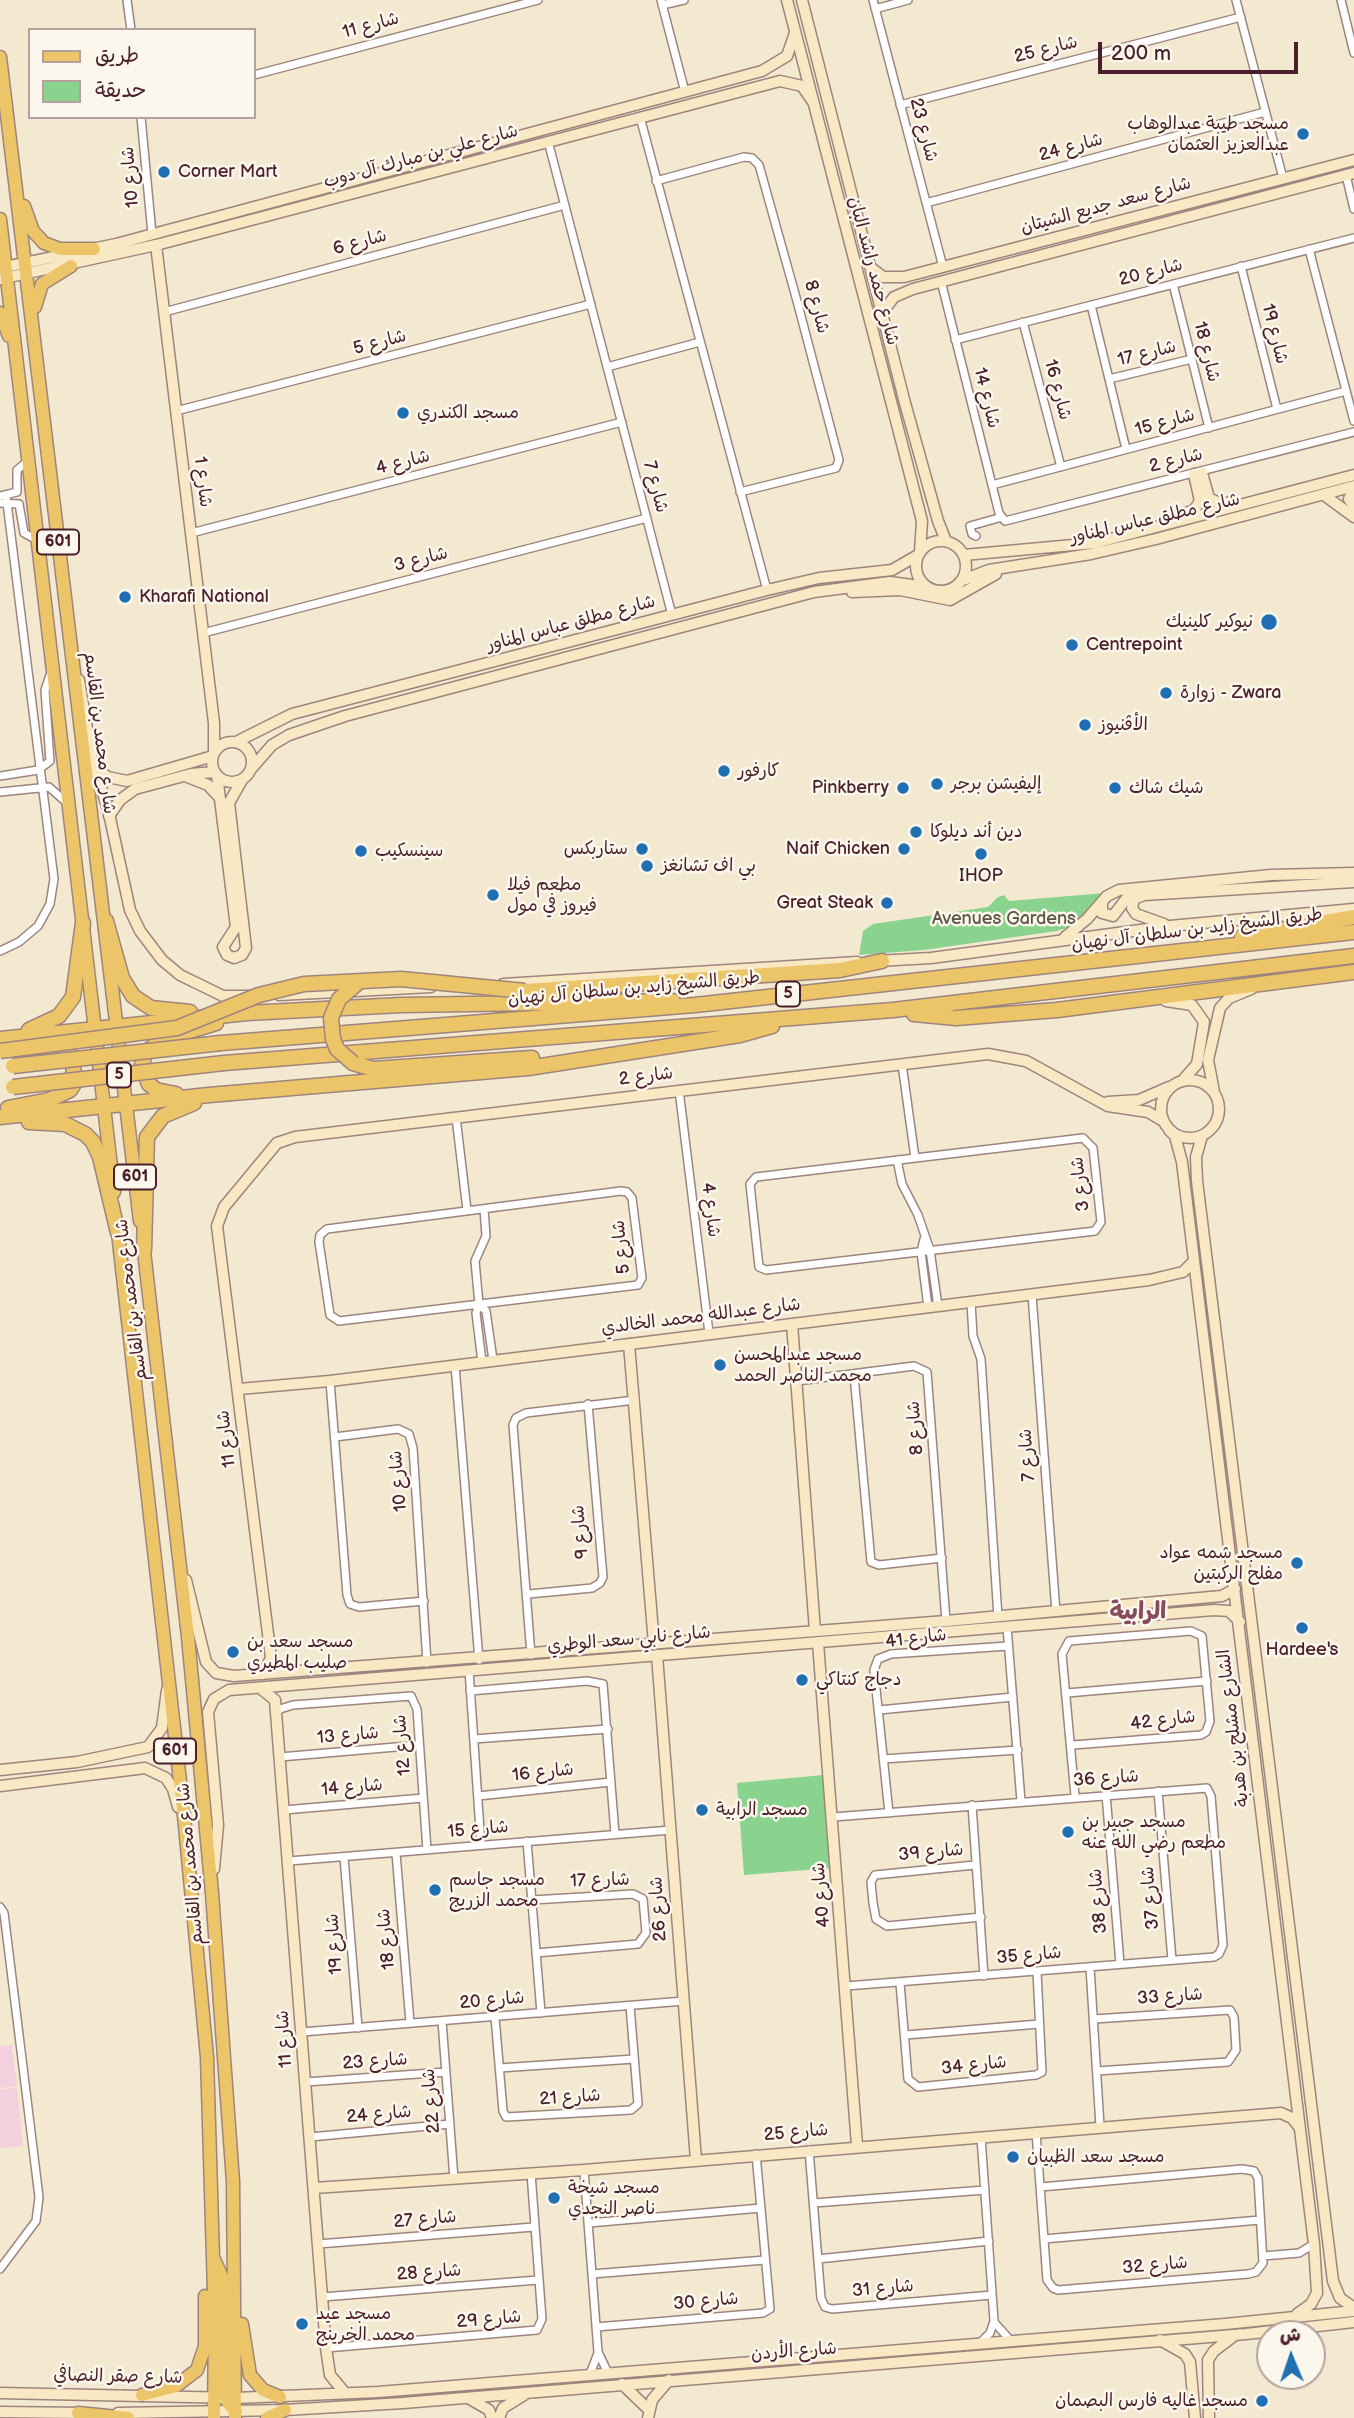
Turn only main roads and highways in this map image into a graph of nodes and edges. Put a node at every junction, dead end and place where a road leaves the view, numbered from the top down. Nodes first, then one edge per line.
1 (0, 57) edge
2 (15, 186) junction
3 (0, 219) edge
4 (94, 249) road end
5 (71, 266) road end
6 (3, 273) edge
7 (0, 313) edge
8 (34, 324) junction
9 (16, 351) junction
10 (32, 499) junction
11 (64, 592) junction
12 (49, 645) junction
13 (61, 744) junction
14 (83, 753) junction
15 (52, 758) road end
16 (1354, 917) edge
17 (106, 921) junction
18 (83, 923) junction
19 (1354, 932) edge
20 (1186, 951) junction
21 (1354, 956) edge
22 (882, 961) road end
23 (1354, 972) edge
24 (359, 981) junction
25 (695, 1005) junction
26 (893, 1010) junction
27 (247, 1013) junction
28 (790, 1019) junction
29 (116, 1027) junction
30 (95, 1028) junction
31 (26, 1036) junction
32 (0, 1038) edge
33 (672, 1044) junction
34 (0, 1051) edge
35 (7, 1067) edge
36 (317, 1086) junction
37 (7, 1088) edge
38 (209, 1095) junction
39 (126, 1104) junction
40 (104, 1106) junction
41 (0, 1109) edge
42 (0, 1117) edge
43 (0, 1122) edge
44 (118, 1233) junction
45 (144, 1250) junction
46 (207, 2057) junction
47 (233, 2181) junction
48 (211, 2254) junction
49 (235, 2264) junction
50 (142, 2395) road end
51 (280, 2397) road end
52 (225, 2398) junction
53 (285, 2410) road end
54 (78, 2413) road end
55 (218, 2415) edge
56 (235, 2415) edge
57 (128, 2418) edge
58 (267, 2418) edge

1 - 2 main road, شارع محمد بن القاسم / 601
2 - 4 main road
2 - 8 main road, شارع محمد بن القاسم / 601
3 - 6 main road, شارع محمد بن القاسم / 601
5 - 8 main road
6 - 9 main road, شارع محمد بن القاسم / 601
7 - 9 main road
8 - 11 main road, شارع محمد بن القاسم / 601
9 - 10 main road, شارع محمد بن القاسم / 601
10 - 11 main road
10 - 12 main road, شارع محمد بن القاسم / 601
11 - 14 main road, شارع محمد بن القاسم / 601
12 - 13 main road, شارع محمد بن القاسم / 601
12 - 14 main road
13 - 15 main road
13 - 18 main road, شارع محمد بن القاسم / 601
14 - 17 main road, شارع محمد بن القاسم / 601
16 - 20 highway
17 - 27 highway
17 - 29 main road, شارع محمد بن القاسم / 601
18 - 30 main road, شارع محمد بن القاسم / 601
18 - 32 highway
19 - 20 highway, طريق الشيخ زايد بن سلطان آل نهيان / 5
20 - 25 highway, طريق الشيخ زايد بن سلطان آل نهيان / 5
21 - 26 highway, 5
22 - 24 highway, bridge
23 - 26 highway
24 - 33 highway, bridge
24 - 34 highway, bridge
25 - 27 highway
25 - 35 highway, طريق الشيخ زايد بن سلطان آل نهيان / 5, bridge
26 - 28 highway, 5
27 - 29 highway
27 - 38 highway
28 - 33 highway
28 - 37 highway, 5, bridge
29 - 30 highway
29 - 39 main road, شارع محمد بن القاسم / 601
30 - 31 highway
30 - 40 main road, شارع محمد بن القاسم / 601
31 - 32 highway
31 - 41 highway
33 - 36 highway
36 - 38 highway
36 - 45 highway
38 - 39 highway
39 - 40 highway
39 - 45 main road, شارع محمد بن القاسم / 601
40 - 42 highway
40 - 44 main road, شارع محمد بن القاسم / 601
43 - 44 highway
44 - 46 main road, شارع محمد بن القاسم / 601
45 - 47 main road, شارع محمد بن القاسم / 601
46 - 47 main road
46 - 48 main road, شارع محمد بن القاسم / 601
47 - 49 main road, شارع محمد بن القاسم / 601
48 - 50 main road
48 - 52 main road
49 - 51 main road
49 - 52 main road, شارع محمد بن القاسم / 601
52 - 55 main road
52 - 56 main road
53 - 58 main road
54 - 57 main road

